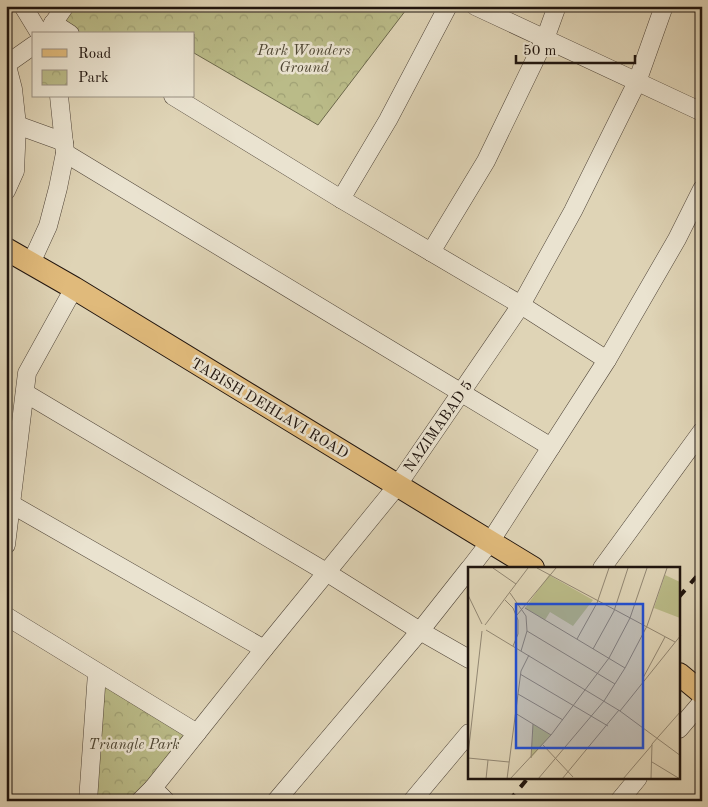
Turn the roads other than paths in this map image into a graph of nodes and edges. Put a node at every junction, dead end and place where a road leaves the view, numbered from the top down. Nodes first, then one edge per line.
1 (23, 6) edge
2 (65, 6) edge
3 (448, 6) edge
4 (475, 6) edge
5 (557, 6) edge
6 (664, 6) edge
7 (46, 30) edge
8 (545, 39) junction
9 (32, 46) edge
10 (7, 63) edge
11 (637, 82) junction
12 (59, 98) edge
13 (176, 98) edge
14 (702, 112) edge
15 (17, 125) junction
16 (64, 148) junction
17 (702, 189) edge
18 (6, 191) edge
19 (341, 199) junction
20 (6, 248) edge
21 (431, 252) junction
22 (31, 263) junction
23 (74, 288) junction
24 (521, 305) junction
25 (607, 360) junction
26 (462, 392) junction
27 (25, 393) junction
28 (702, 431) edge
29 (551, 446) junction
30 (397, 486) junction
31 (11, 504) junction
32 (490, 542) junction
33 (6, 545) edge
34 (471, 567) edge
35 (531, 567) edge
36 (603, 567) edge
37 (468, 571) edge
38 (326, 572) junction
39 (6, 616) edge
40 (420, 631) junction
41 (264, 649) junction
42 (468, 658) edge
43 (97, 673) junction
44 (680, 675) edge
45 (702, 693) edge
46 (702, 702) edge
47 (680, 728) edge
48 (197, 734) junction
49 (468, 734) edge
50 (636, 780) edge
51 (153, 788) junction
52 (88, 801) edge
53 (140, 801) edge
54 (166, 801) edge
55 (276, 801) edge
56 (412, 801) edge
57 (619, 801) edge

1 - 7 street
2 - 7 street
3 - 19 street
4 - 8 street
5 - 8 street
6 - 11 street, NAZIMABAD 5
8 - 11 street
8 - 21 street
9 - 10 street
10 - 15 street
11 - 14 street
11 - 24 street, NAZIMABAD 5
12 - 16 street
13 - 19 street
15 - 16 street
15 - 18 street
16 - 22 street
16 - 26 street
17 - 25 street
19 - 21 street
20 - 22 main road, TABISH DEHLAVI ROAD
21 - 24 street
22 - 23 main road, TABISH DEHLAVI ROAD
23 - 27 street
23 - 30 main road, TABISH DEHLAVI ROAD
24 - 25 street
24 - 26 street, NAZIMABAD 5
25 - 29 street
26 - 29 street
26 - 30 street, NAZIMABAD 5
27 - 31 street
27 - 38 street
28 - 36 street
29 - 32 street
30 - 32 main road, TABISH DEHLAVI ROAD
30 - 38 street, NAZIMABAD 5
31 - 33 street
31 - 41 street
32 - 34 street
32 - 35 main road, TABISH DEHLAVI ROAD
37 - 40 street
38 - 40 street
38 - 41 street, NAZIMABAD 5
39 - 43 street
40 - 42 street
40 - 55 street
41 - 48 street, NAZIMABAD 5
43 - 48 street
43 - 52 street
44 - 45 main road
46 - 47 street
48 - 51 street, NAZIMABAD 5
49 - 56 street
50 - 57 street
51 - 53 street, NAZIMABAD 5
51 - 54 street

